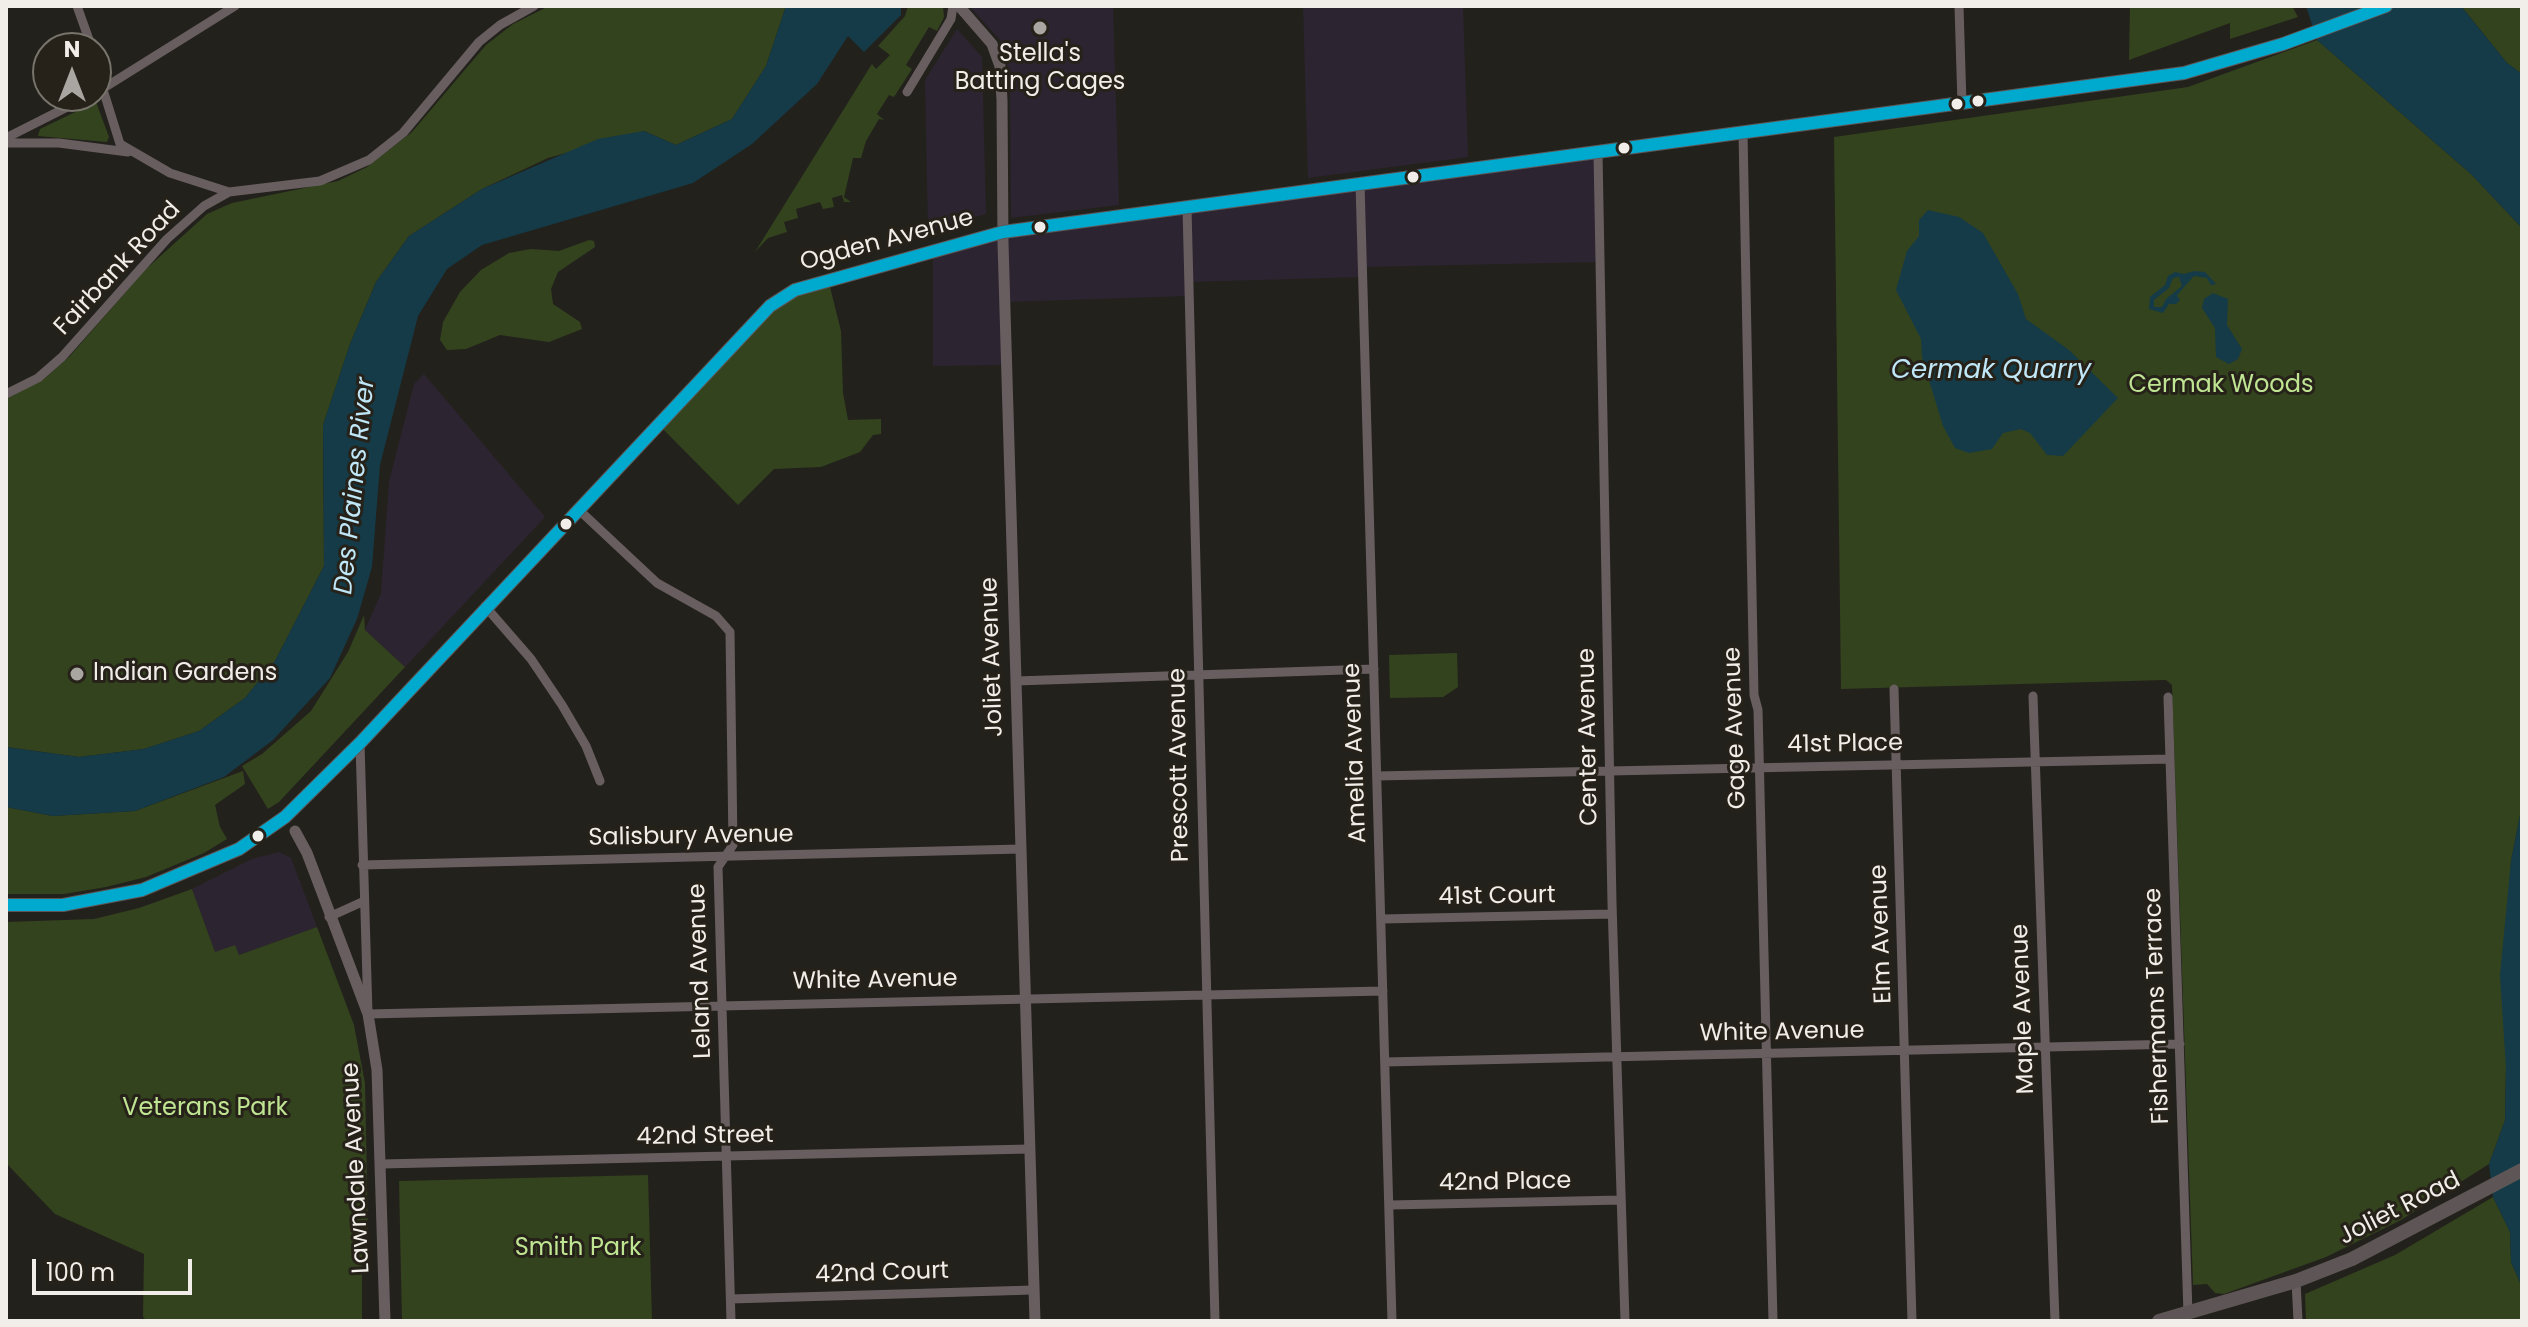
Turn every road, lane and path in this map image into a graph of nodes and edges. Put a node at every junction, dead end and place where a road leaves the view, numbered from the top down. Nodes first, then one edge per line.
1 (77, 6) edge
2 (235, 6) edge
3 (534, 6) edge
4 (956, 6) edge
5 (1959, 6) edge
6 (2386, 6) edge
7 (86, 32) edge
8 (112, 82) edge
9 (907, 92) dead end
10 (1962, 104) junction
11 (59, 112) edge
12 (106, 112) edge
13 (1743, 133) junction
14 (6, 140) edge
15 (128, 152) junction
16 (1598, 153) junction
17 (1360, 183) junction
18 (229, 192) junction
19 (1187, 208) junction
20 (1003, 232) junction
21 (6, 394) edge
22 (577, 508) junction
23 (485, 606) junction
24 (1374, 669) junction
25 (1197, 676) junction
26 (1016, 681) junction
27 (1894, 689) dead end
28 (2033, 696) dead end
29 (2168, 697) dead end
30 (360, 743) junction
31 (2170, 759) junction
32 (2036, 762) junction
33 (1897, 764) junction
34 (1758, 767) junction
35 (1609, 771) junction
36 (1377, 776) junction
37 (600, 781) dead end
38 (285, 817) junction
39 (295, 831) joint
40 (1021, 849) junction
41 (725, 856) junction
42 (362, 865) junction
43 (362, 902) junction
44 (6, 905) edge
45 (1612, 914) junction
46 (329, 917) junction
47 (1382, 919) junction
48 (1383, 991) junction
49 (1206, 996) junction
50 (1025, 997) junction
51 (722, 1005) junction
52 (368, 1014) junction
53 (2180, 1044) junction
54 (2045, 1047) junction
55 (1906, 1050) junction
56 (1768, 1054) junction
57 (1617, 1057) junction
58 (1385, 1062) junction
59 (1029, 1149) junction
60 (726, 1156) junction
61 (382, 1164) junction
62 (2522, 1170) edge
63 (1621, 1200) junction
64 (1390, 1205) junction
65 (2296, 1281) junction
66 (1033, 1290) junction
67 (731, 1299) junction
68 (2188, 1314) junction
69 (385, 1321) edge
70 (731, 1321) edge
71 (1035, 1321) edge
72 (1215, 1321) edge
73 (1392, 1321) edge
74 (1625, 1321) edge
75 (1773, 1321) edge
76 (1912, 1321) edge
77 (2055, 1321) edge
78 (2159, 1321) edge
79 (2298, 1321) edge

1 - 7 street
2 - 8 street
3 - 18 street, Fairbank Road
4 - 9 street
4 - 20 street, Joliet Avenue
5 - 10 street
6 - 10 main road, Ogden Avenue
10 - 13 main road, Ogden Avenue
11 - 14 street
12 - 15 street
13 - 16 main road, Ogden Avenue
13 - 34 street, Gage Avenue
14 - 15 street
15 - 18 street
16 - 17 main road, Ogden Avenue
16 - 35 street, Center Avenue
17 - 19 main road, Ogden Avenue
17 - 24 street, Amelia Avenue
18 - 21 street, Fairbank Road
19 - 20 main road, Ogden Avenue
19 - 25 street, Prescott Avenue
20 - 22 main road, Ogden Avenue
20 - 26 street, Joliet Avenue
22 - 23 main road, Ogden Avenue
22 - 41 street, Leland Avenue
23 - 30 main road, Ogden Avenue
23 - 37 street
24 - 25 street
24 - 36 street, Amelia Avenue
25 - 26 street
25 - 49 street, Prescott Avenue
26 - 40 street, Joliet Avenue
27 - 33 street, Elm Avenue
28 - 32 street, Maple Avenue
29 - 31 street, Fishermans Terrace
30 - 38 main road, Ogden Avenue
30 - 42 street, Lawndale Avenue
31 - 32 street, 41st Place
31 - 53 street, Fishermans Terrace
32 - 33 street, 41st Place
32 - 54 street, Maple Avenue
33 - 34 street, 41st Place
33 - 55 street, Elm Avenue
34 - 35 street, 41st Place
34 - 56 street, Gage Avenue
35 - 36 street, 41st Place
35 - 45 street, Center Avenue
36 - 47 street, Amelia Avenue
38 - 39 street, Lawndale Avenue
38 - 44 main road, Ogden Avenue
39 - 46 street, Lawndale Avenue
40 - 41 street, Salisbury Avenue
40 - 50 street, Joliet Avenue
41 - 42 street, Salisbury Avenue
41 - 51 street, Leland Avenue
42 - 43 street, Lawndale Avenue
43 - 46 street
43 - 52 street, Lawndale Avenue
45 - 47 street, 41st Court
45 - 57 street, Center Avenue
46 - 52 street, Lawndale Avenue
47 - 48 street, Amelia Avenue
48 - 49 street, White Avenue
48 - 58 street, Amelia Avenue
49 - 50 street, White Avenue
49 - 72 street, Prescott Avenue
50 - 51 street, White Avenue
50 - 59 street, Joliet Avenue
51 - 52 street, White Avenue
51 - 60 street, Leland Avenue
52 - 61 street, Lawndale Avenue
53 - 54 street, White Avenue
53 - 68 street, Fishermans Terrace
54 - 55 street, White Avenue
54 - 77 street, Maple Avenue
55 - 56 street, White Avenue
55 - 76 street, Elm Avenue
56 - 57 street, White Avenue
56 - 75 street, Gage Avenue
57 - 58 street, White Avenue
57 - 63 street, Center Avenue
58 - 64 street, Amelia Avenue
59 - 60 street, 42nd Street
59 - 66 street, Joliet Avenue
60 - 61 street, 42nd Street
60 - 67 street, Leland Avenue
61 - 69 street, Lawndale Avenue
62 - 65 main road, Joliet Road
63 - 64 street, 42nd Place
63 - 74 street, Center Avenue
64 - 73 street, Amelia Avenue
65 - 68 main road, Joliet Road
65 - 79 street
66 - 67 street, 42nd Court
66 - 71 street, Joliet Avenue
67 - 70 street, Leland Avenue
68 - 78 main road, Joliet Road

